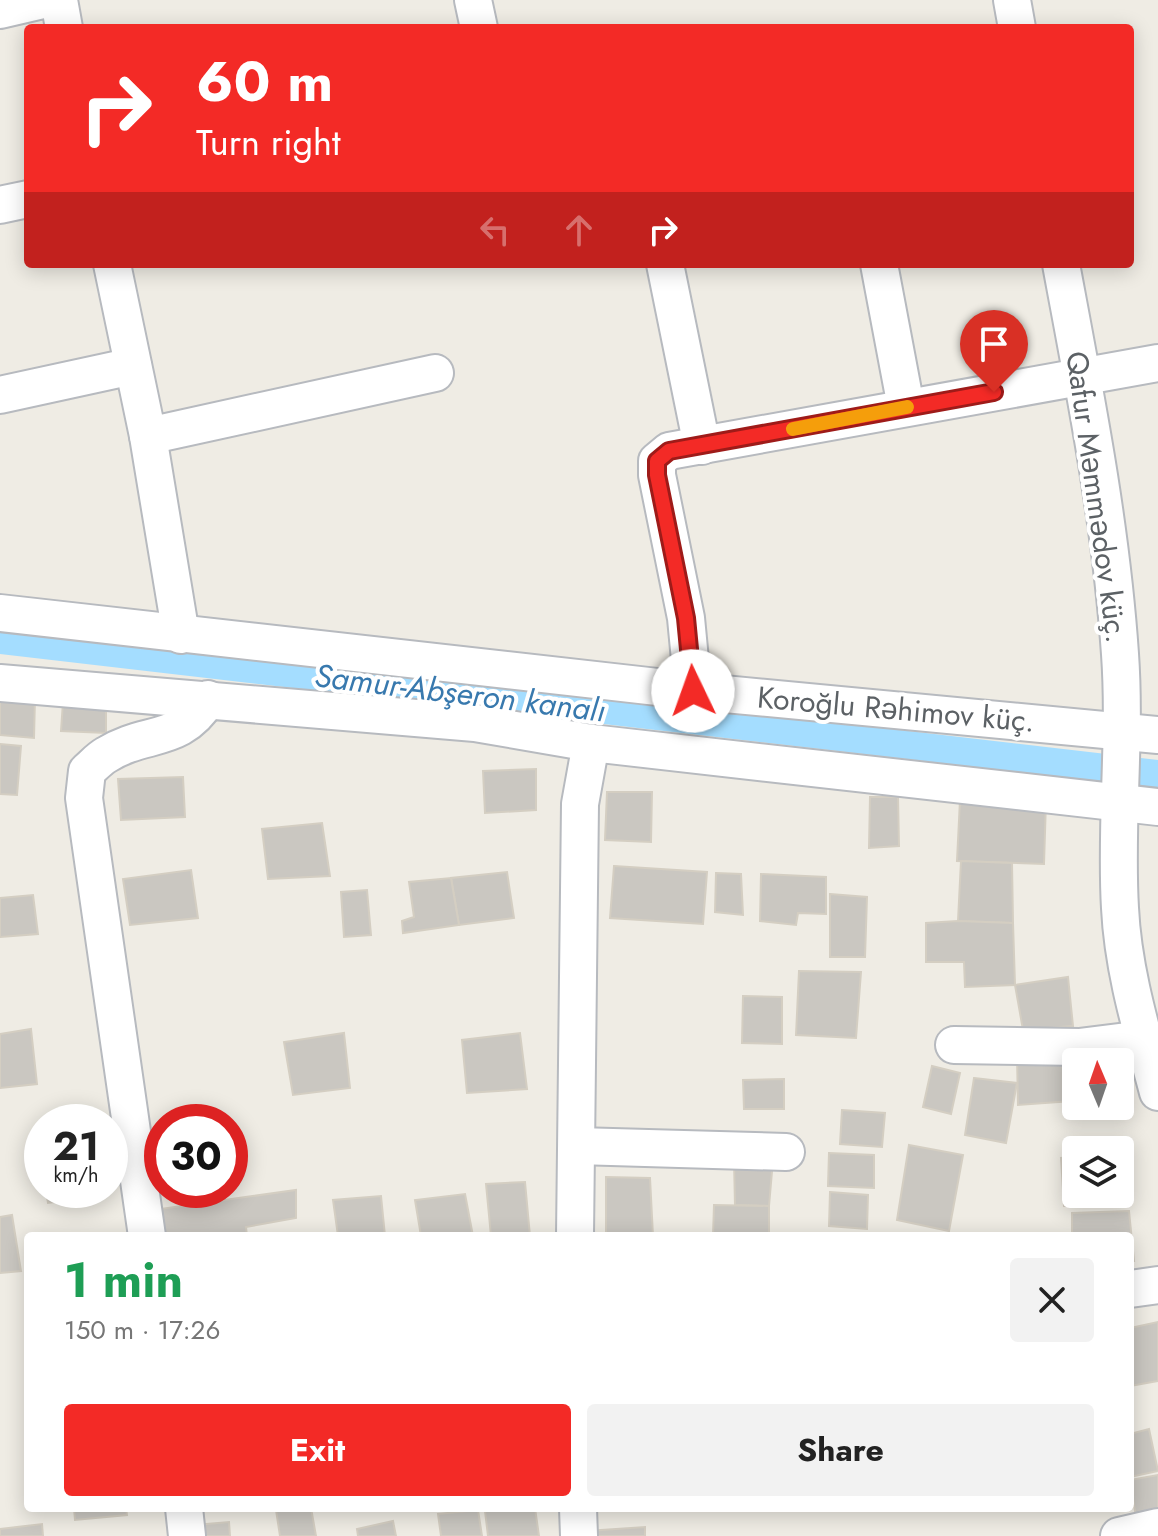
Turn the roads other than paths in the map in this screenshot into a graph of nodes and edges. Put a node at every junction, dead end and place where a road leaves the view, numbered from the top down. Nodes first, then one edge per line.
1 (43, 0) edge
2 (59, 0) edge
3 (473, 0) edge
4 (1012, 0) edge
5 (0, 10) edge
6 (63, 24) edge
7 (478, 24) edge
8 (1016, 24) edge
9 (24, 200) edge
10 (0, 205) edge
11 (113, 268) edge
12 (666, 268) edge
13 (880, 268) edge
14 (1062, 268) edge
15 (1158, 363) edge
16 (133, 366) junction
17 (435, 373) dead end
18 (1082, 377) junction
19 (0, 395) edge
20 (906, 407) junction
21 (148, 436) junction
22 (702, 446) junction
23 (0, 613) edge
24 (181, 635) junction
25 (0, 683) edge
26 (693, 691) junction
27 (208, 699) junction
28 (1141, 733) edge
29 (591, 743) junction
30 (1122, 804) junction
31 (1158, 807) edge
32 (1143, 1039) junction
33 (954, 1045) dead end
34 (1158, 1092) edge
35 (577, 1146) junction
36 (786, 1152) dead end
37 (146, 1232) edge
38 (575, 1232) edge
39 (1158, 1285) edge
40 (1134, 1288) edge
41 (184, 1512) edge
42 (578, 1512) edge
43 (1158, 1527) edge
44 (187, 1536) edge
45 (579, 1536) edge
46 (1119, 1536) edge

1 - 5 street
2 - 6 street
3 - 7 street
4 - 8 street
9 - 10 street
11 - 16 street
12 - 22 street
13 - 20 street
14 - 18 street, Qafur Məmmədov küç.
15 - 18 street
16 - 19 street
16 - 21 street
17 - 21 street
18 - 20 street
18 - 28 street, Qafur Məmmədov küç.
20 - 22 street
21 - 24 street
22 - 26 street
23 - 24 street, Koroğlu Rəhimov küç.
24 - 26 street, Koroğlu Rəhimov küç.
25 - 27 street
26 - 28 street, Koroğlu Rəhimov küç.
27 - 29 street
27 - 37 street
28 - 30 street, Qafur Məmmədov küç.
29 - 30 street
29 - 35 street
30 - 31 street
30 - 32 street
32 - 33 street
32 - 34 street
35 - 36 street
35 - 38 street
39 - 40 street
41 - 44 street
42 - 45 street
43 - 46 street

